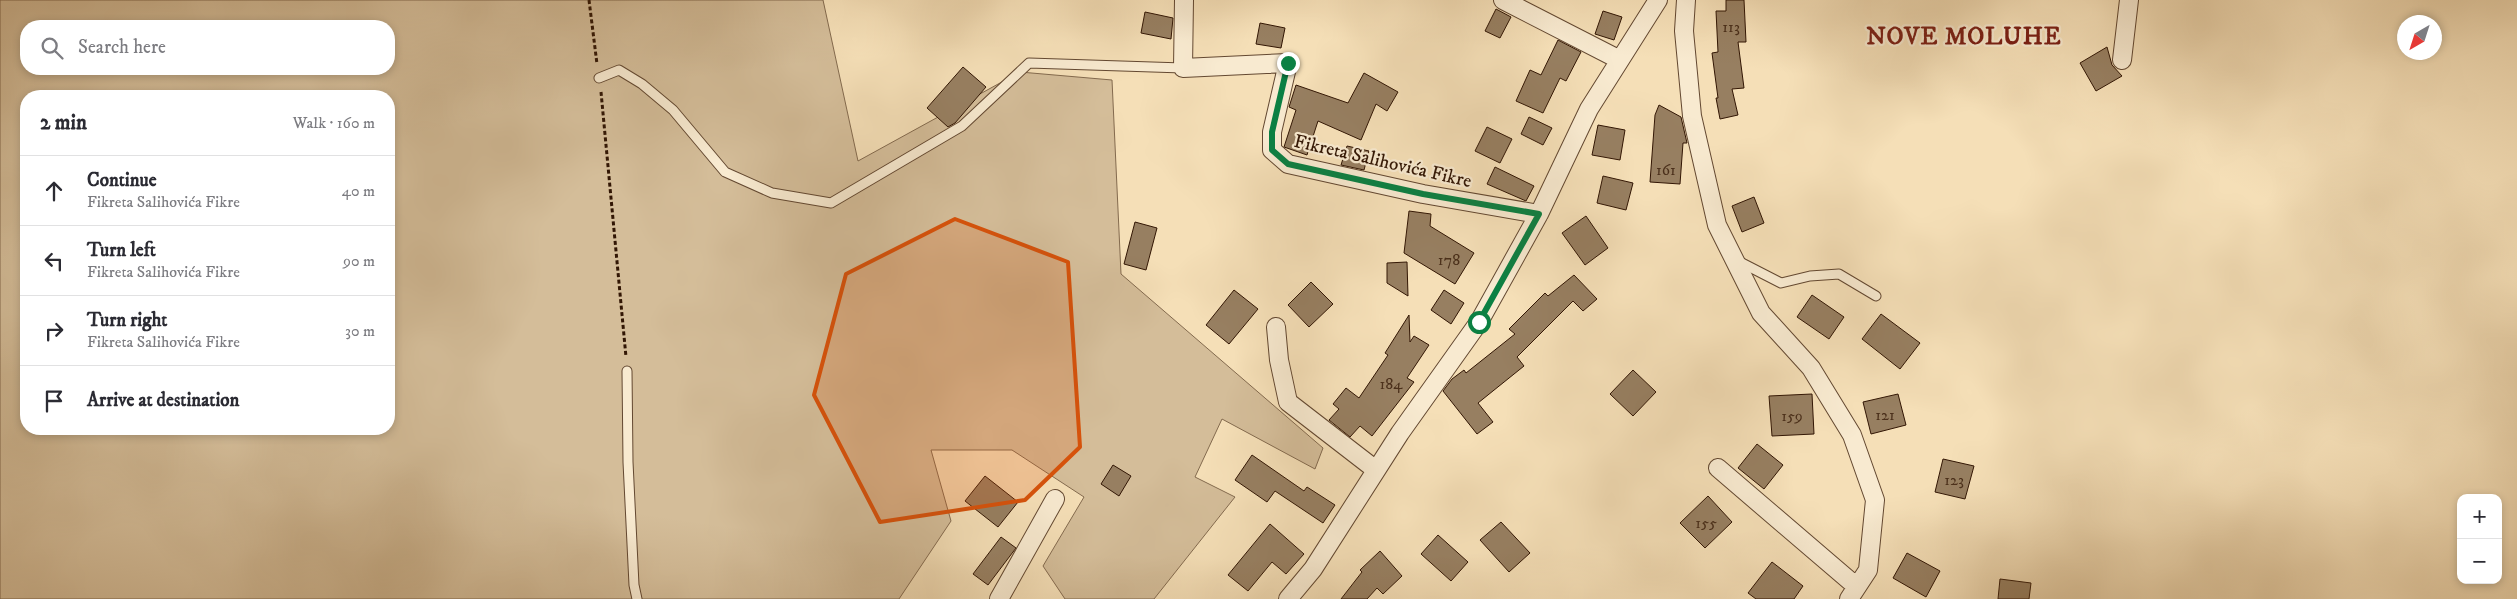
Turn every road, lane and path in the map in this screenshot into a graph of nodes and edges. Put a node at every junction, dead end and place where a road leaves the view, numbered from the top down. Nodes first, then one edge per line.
1 (589, 0) edge
2 (1184, 0) edge
3 (1502, 0) edge
4 (1658, 0) edge
5 (1686, 0) edge
6 (2129, 0) edge
7 (1620, 60) junction
8 (2122, 60) dead end
9 (1183, 68) junction
10 (599, 78) junction
11 (1539, 214) junction
12 (1734, 259) junction
13 (1876, 296) dead end
14 (1276, 327) dead end
15 (627, 371) joint
16 (1718, 468) dead end
17 (1376, 470) junction
18 (1055, 499) dead end
19 (1853, 593) edge
20 (637, 599) edge
21 (999, 599) edge
22 (1288, 599) edge

1 - 10 path
2 - 9 street
3 - 7 street
4 - 7 street
5 - 12 street
6 - 8 street
7 - 11 street
9 - 10 lane
9 - 11 street, Fikreta Salihovića Fikre
10 - 15 path
11 - 17 street
12 - 13 lane
12 - 19 street
14 - 17 street
15 - 20 lane
16 - 19 street
17 - 22 street
18 - 21 street

